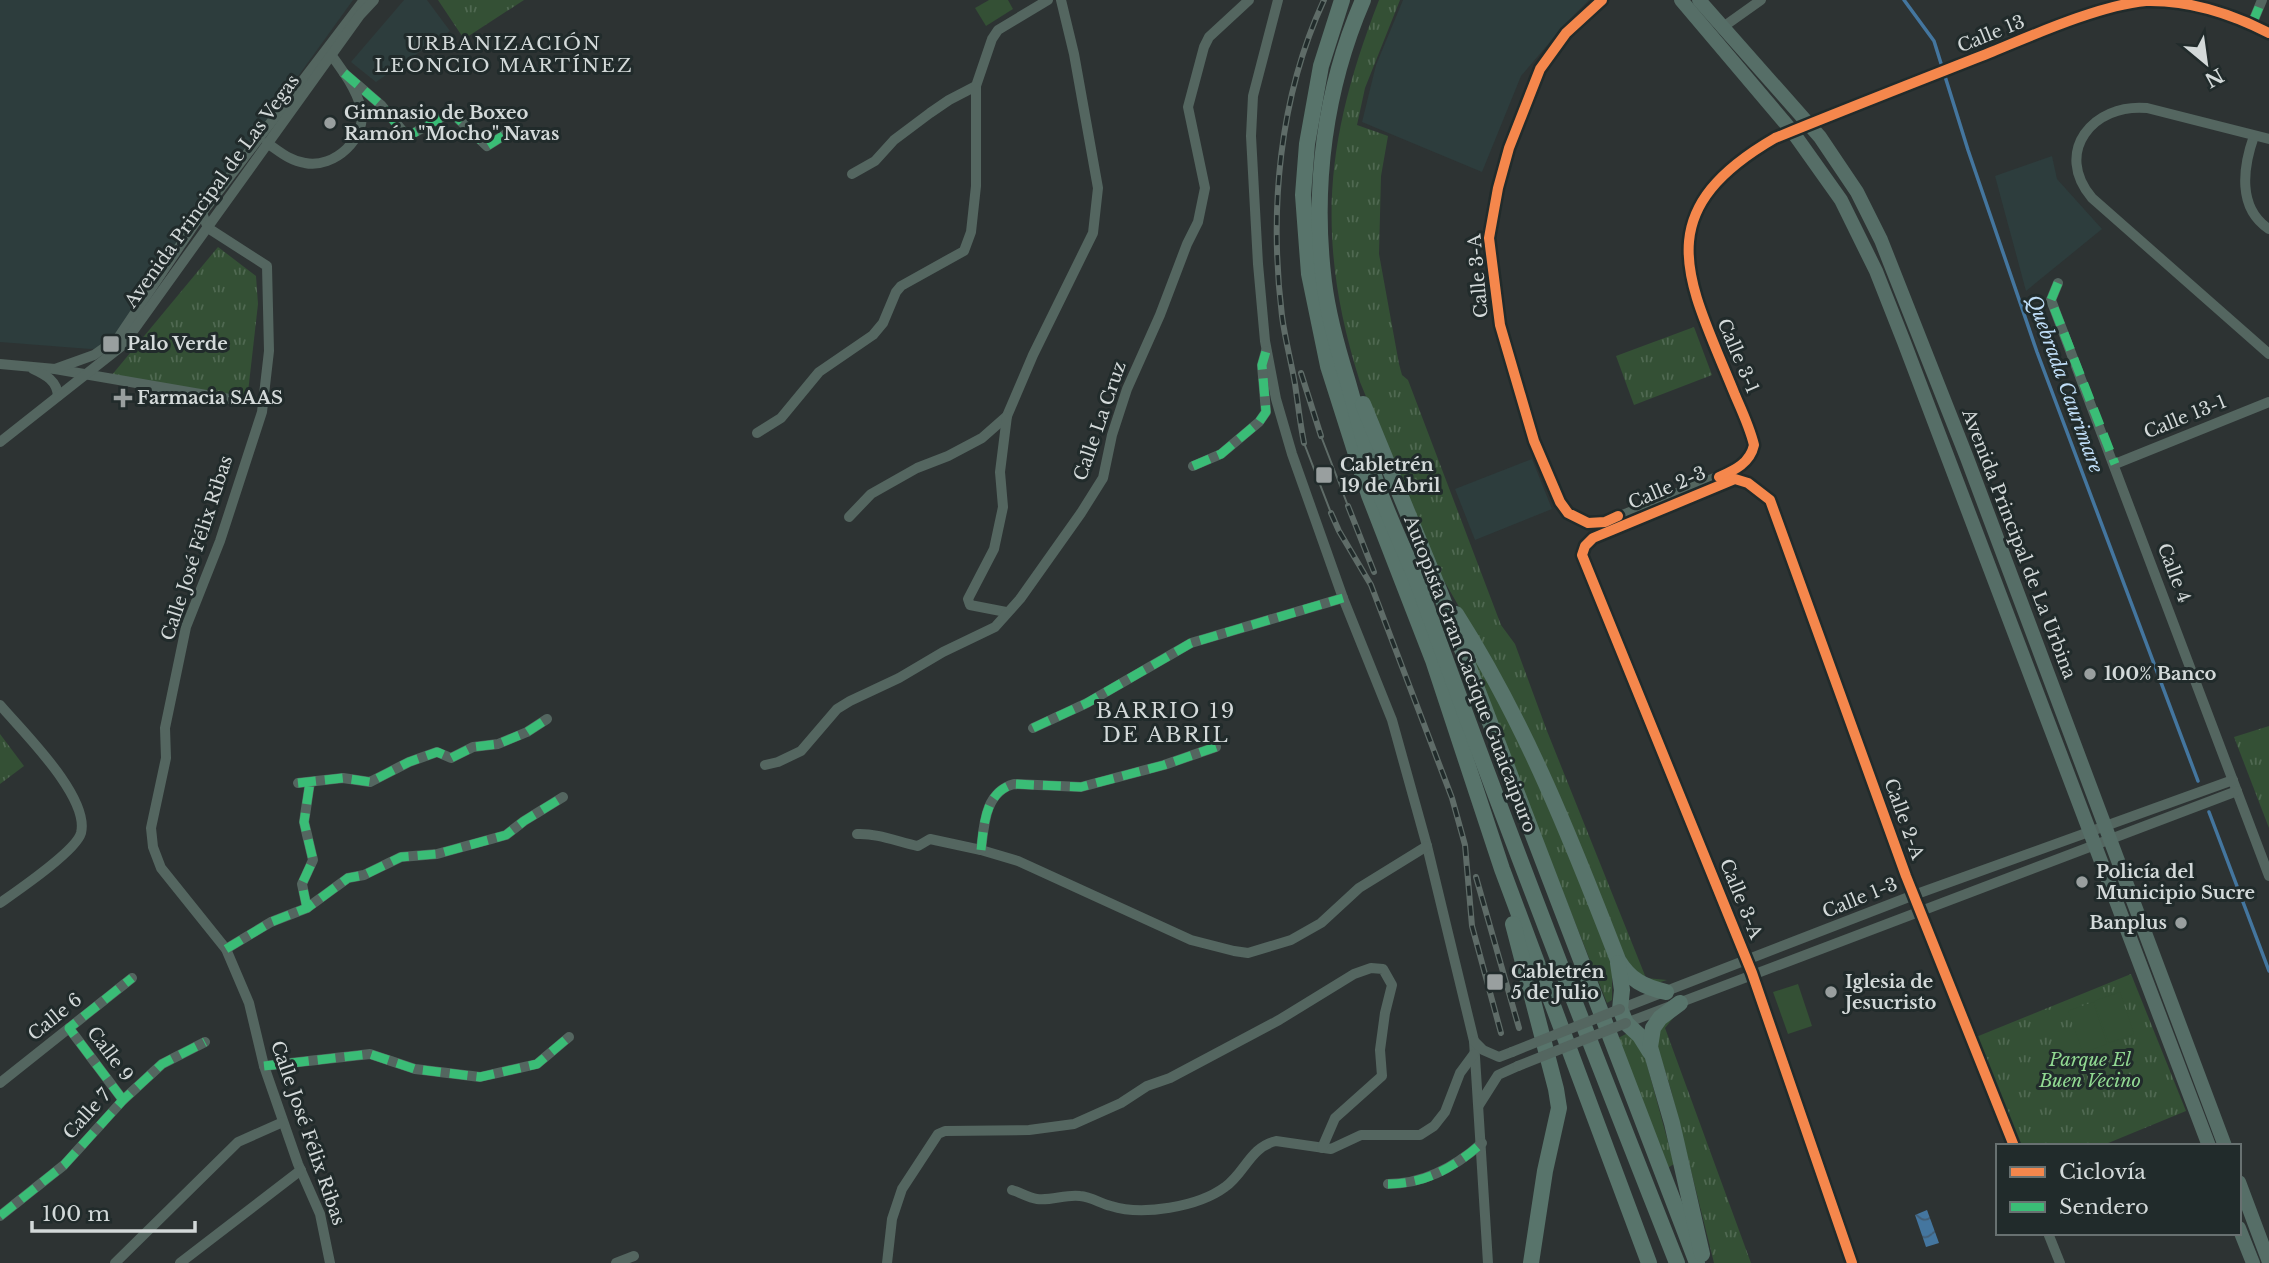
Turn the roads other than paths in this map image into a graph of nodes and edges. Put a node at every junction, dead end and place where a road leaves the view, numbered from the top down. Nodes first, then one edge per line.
1 (364, 0) edge
2 (374, 0) edge
3 (1048, 0) edge
4 (1060, 0) edge
5 (1248, 0) edge
6 (1278, 0) edge
7 (1342, 0) edge
8 (1363, 0) edge
9 (1602, 0) edge
10 (1681, 0) edge
11 (1699, 0) edge
12 (1761, 0) edge
13 (2262, 0) edge
14 (2252, 24) junction
15 (1723, 27) junction
16 (2269, 33) edge
17 (332, 56) junction
18 (344, 73) junction
19 (976, 86) junction
20 (1810, 124) junction
21 (514, 129) dead end
22 (1792, 131) junction
23 (2254, 136) junction
24 (2269, 139) edge
25 (267, 143) junction
26 (852, 174) dead end
27 (202, 213) junction
28 (208, 228) junction
29 (2269, 229) edge
30 (2058, 284) dead end
31 (1267, 348) junction
32 (2269, 354) edge
33 (0, 363) edge
34 (32, 368) junction
35 (55, 369) junction
36 (84, 375) junction
37 (1346, 378) junction
38 (58, 396) junction
39 (241, 401) dead end
40 (2269, 402) edge
41 (1007, 416) junction
42 (757, 433) dead end
43 (0, 442) edge
44 (2115, 464) junction
45 (1193, 466) dead end
46 (1770, 500) joint
47 (849, 517) dead end
48 (1580, 520) joint
49 (1582, 555) joint
50 (1440, 592) junction
51 (1343, 598) junction
52 (1006, 612) junction
53 (0, 705) edge
54 (547, 719) dead end
55 (1033, 728) dead end
56 (1216, 747) dead end
57 (765, 765) dead end
58 (310, 782) junction
59 (298, 783) dead end
60 (2235, 786) junction
61 (563, 797) dead end
62 (858, 834) dead end
63 (1490, 834) junction
64 (2108, 834) junction
65 (2093, 839) junction
66 (1427, 846) junction
67 (981, 850) junction
68 (2269, 876) edge
69 (1914, 895) junction
70 (0, 903) edge
71 (307, 908) junction
72 (1920, 910) junction
73 (226, 949) junction
74 (1618, 960) junction
75 (1747, 960) junction
76 (1752, 974) junction
77 (132, 978) dead end
78 (1666, 992) junction
79 (1680, 1003) junction
80 (1623, 1016) junction
81 (69, 1028) junction
82 (569, 1037) dead end
83 (1474, 1041) junction
84 (205, 1042) dead end
85 (1474, 1054) junction
86 (1652, 1055) junction
87 (264, 1066) junction
88 (0, 1083) edge
89 (123, 1100) junction
90 (1479, 1105) junction
91 (284, 1122) junction
92 (1482, 1143) junction
93 (2013, 1144) edge
94 (2208, 1144) edge
95 (2224, 1144) edge
96 (1322, 1148) junction
97 (301, 1170) junction
98 (1388, 1184) dead end
99 (2241, 1187) edge
100 (1012, 1190) dead end
101 (0, 1216) edge
102 (2241, 1233) edge
103 (2049, 1235) edge
104 (634, 1256) dead end
105 (2269, 1262) edge
106 (115, 1263) edge
107 (180, 1263) edge
108 (330, 1263) edge
109 (616, 1263) edge
110 (887, 1263) edge
111 (1488, 1263) edge
112 (1531, 1263) edge
113 (1649, 1263) edge
114 (1677, 1263) edge
115 (1700, 1263) edge
116 (1852, 1263) edge
117 (2060, 1263) edge
118 (2253, 1263) edge

1 - 27 street, Avenida Principal de Las Vegas
2 - 17 street, Avenida Principal de Las Vegas
3 - 19 street
4 - 41 street
5 - 52 street, Calle La Cruz
6 - 31 street
7 - 63 highway, Autopista Gran Cacique Guaicaipuro
8 - 37 highway, Autopista Gran Cacique Guaicaipuro
9 - 48 street, Calle 3-A
10 - 22 main road, Avenida Principal de La Urbina
11 - 15 main road, Avenida Principal de La Urbina
12 - 15 street
13 - 14 street
14 - 16 street, Calle 13
14 - 20 street, Calle 13
15 - 20 main road, Avenida Principal de La Urbina
17 - 18 street
17 - 25 street, Avenida Principal de Las Vegas
18 - 21 street
18 - 25 street
19 - 26 street
19 - 42 street
20 - 22 street, Calle 3-1
20 - 64 main road, Avenida Principal de La Urbina
22 - 48 street, Calle 3-1
22 - 65 main road, Avenida Principal de La Urbina
23 - 24 street
23 - 29 street
23 - 32 street
25 - 28 street, Avenida Principal de Las Vegas
27 - 28 street
27 - 35 street, Avenida Principal de Las Vegas
28 - 36 street, Avenida Principal de Las Vegas
28 - 73 street, Calle José Félix Ribas
30 - 44 street, Calle 4
31 - 45 street
31 - 51 street
33 - 34 street
34 - 35 street
34 - 38 street
35 - 36 street
36 - 38 street, Avenida Principal de Las Vegas
36 - 39 street
37 - 50 highway
37 - 114 highway, Autopista Gran Cacique Guaicaipuro
38 - 43 street, Avenida Principal de Las Vegas
40 - 44 street, Calle 13-1
41 - 47 street
41 - 52 street
44 - 60 street, Calle 4
46 - 49 street, Calle 2-3
46 - 69 street, Calle 2-A
49 - 75 street, Calle 3-A
50 - 74 highway
50 - 115 highway
51 - 55 street
51 - 66 street
52 - 57 street, Calle La Cruz
53 - 70 street
54 - 58 street
56 - 67 street
58 - 59 street
58 - 71 street
60 - 64 street, Calle 1-3
60 - 68 street, Calle 4
61 - 71 street
62 - 67 street
63 - 112 highway
63 - 113 highway, Autopista Gran Cacique Guaicaipuro
64 - 65 street, Calle 1-3
64 - 95 main road, Avenida Principal de La Urbina
65 - 69 street, Calle 1-3
65 - 72 street, Calle 1-3
65 - 94 main road, Avenida Principal de La Urbina
66 - 67 street
66 - 83 street
69 - 72 street, Calle 2-A
69 - 75 street, Calle 1-3
71 - 73 street
72 - 76 street, Calle 1-3
72 - 93 street, Calle 2-A
73 - 87 street, Calle José Félix Ribas
74 - 78 highway
74 - 80 highway
75 - 76 street, Calle 3-A
75 - 78 street, Calle 1-3
76 - 79 street, Calle 1-3
76 - 116 street, Calle 3-A
77 - 81 street, Calle 6
78 - 80 street, Calle 1-3
79 - 80 street, Calle 1-3
79 - 86 highway
80 - 83 street, bridge
80 - 86 highway
80 - 90 street, bridge
81 - 88 street, Calle 6
81 - 89 street, Calle 9
82 - 87 street
83 - 85 street
84 - 89 street, Calle 7
85 - 90 street
85 - 96 street
86 - 115 highway
87 - 91 street, Calle José Félix Ribas
89 - 101 street, Calle 7
90 - 92 street
91 - 97 street, Calle José Félix Ribas
91 - 106 street
92 - 98 street
92 - 111 street
96 - 100 street
96 - 110 street
97 - 107 street
97 - 108 street, Calle José Félix Ribas
99 - 105 main road
102 - 118 main road
103 - 117 street
104 - 109 street

